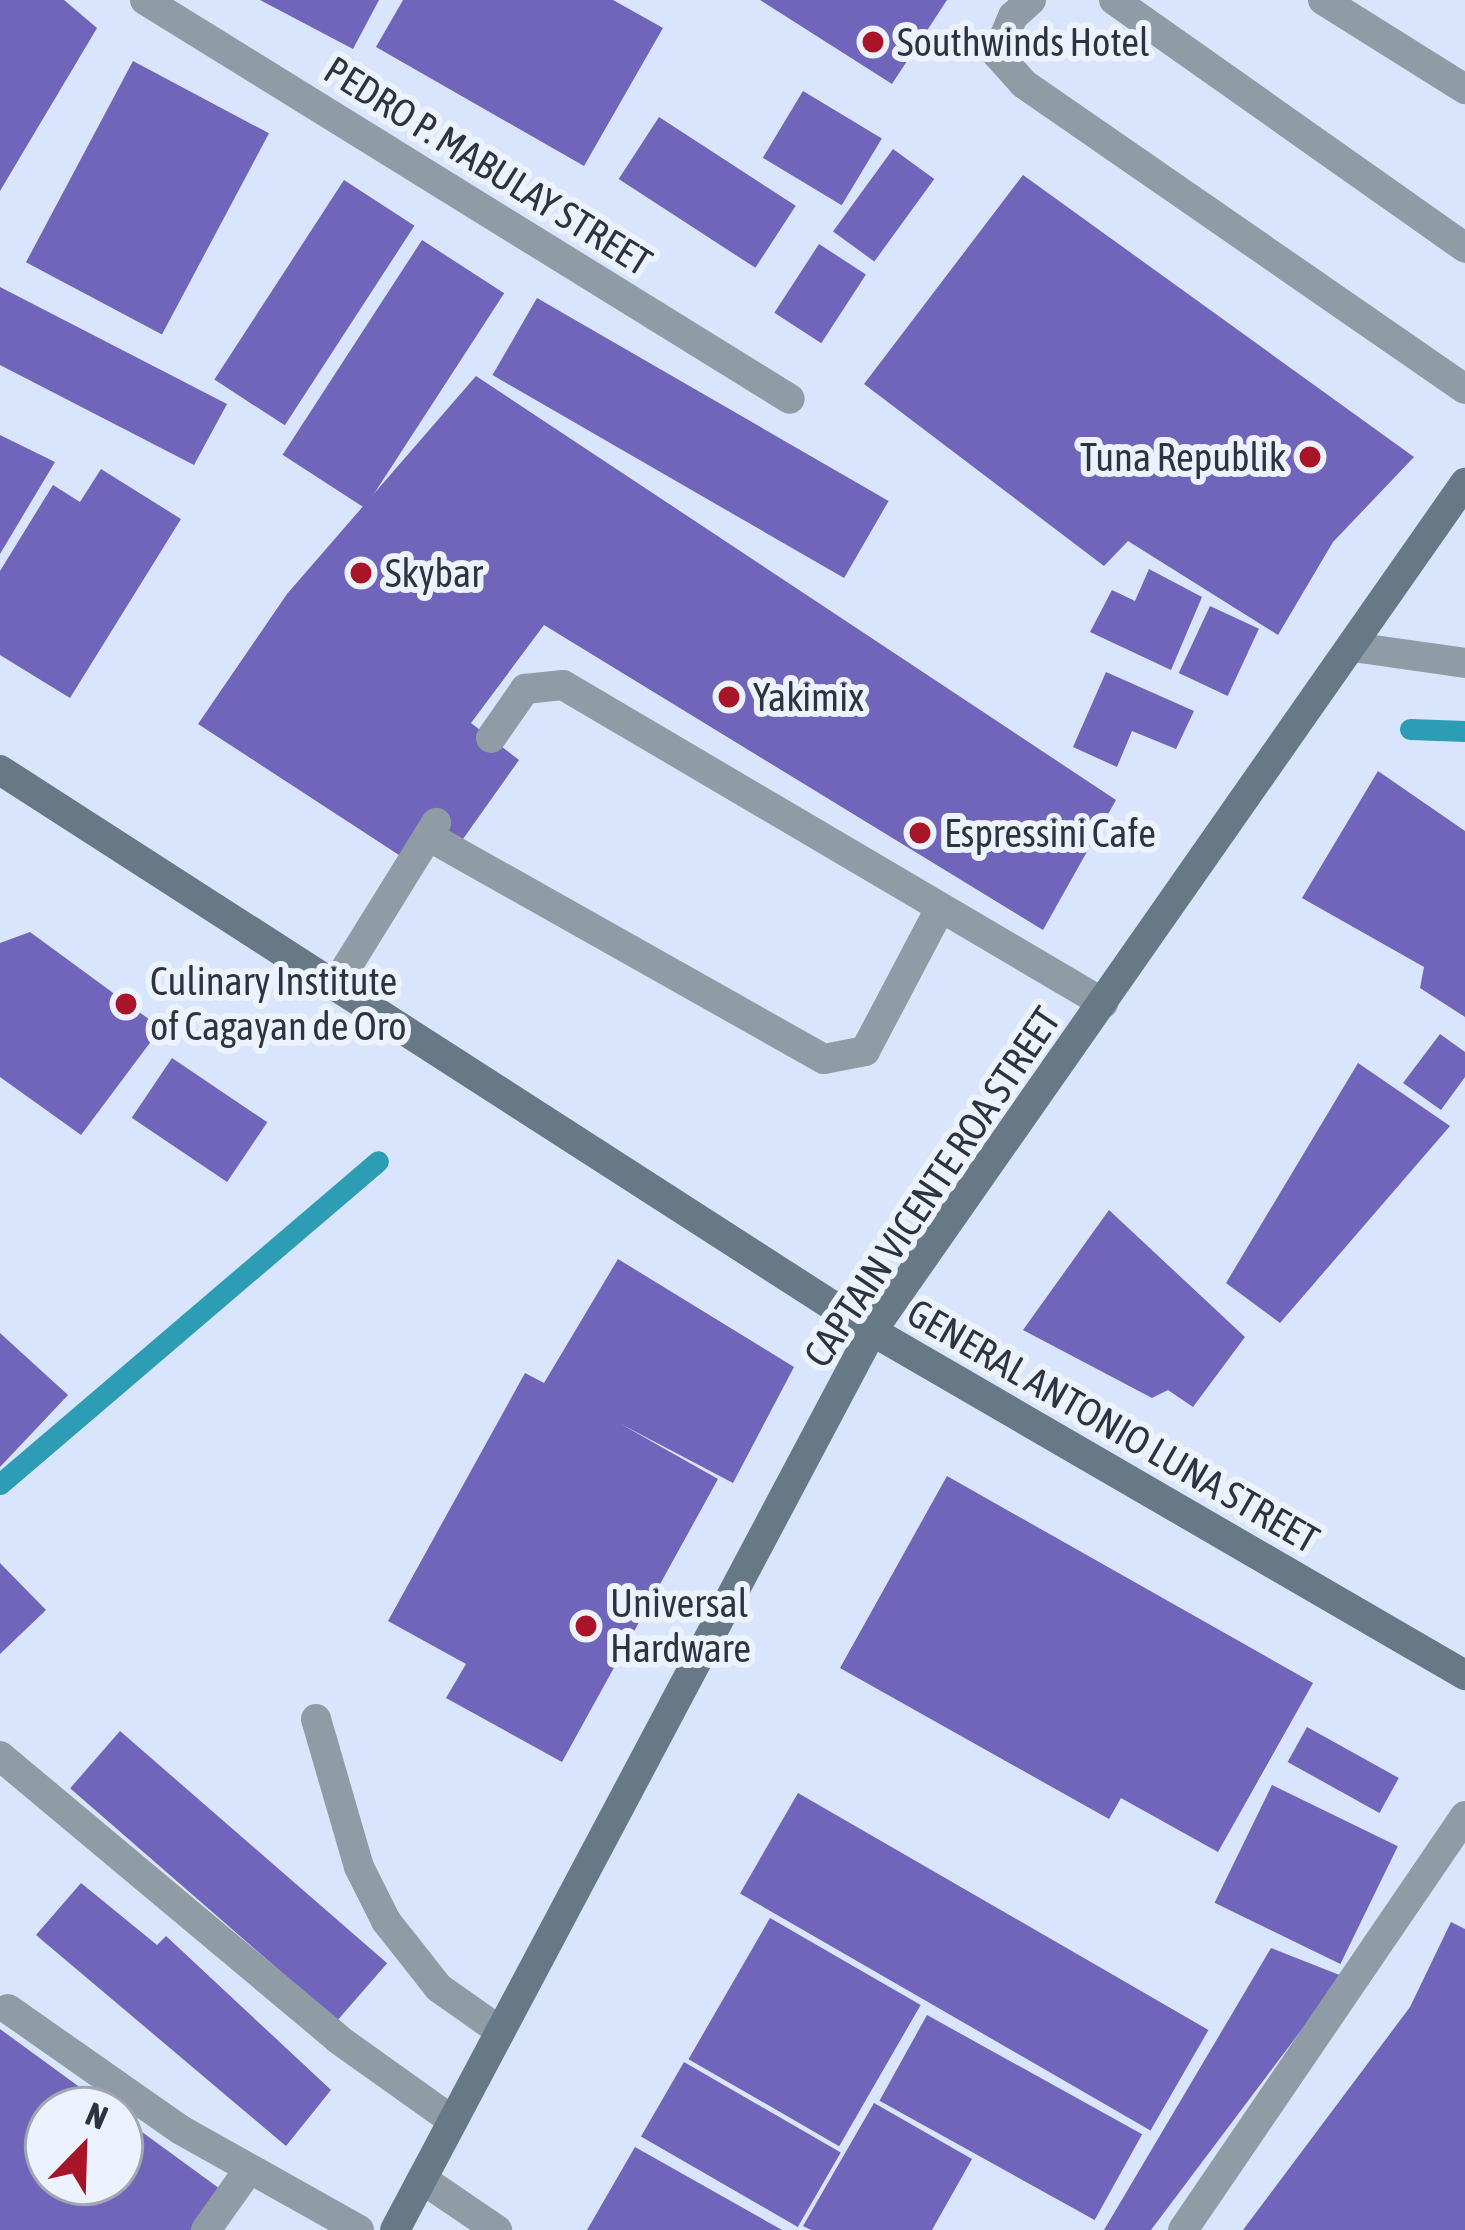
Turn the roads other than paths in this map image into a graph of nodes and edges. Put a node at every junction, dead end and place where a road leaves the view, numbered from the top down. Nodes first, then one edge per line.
1 (145, 0) edge
2 (1031, 0) edge
3 (1114, 0) edge
4 (1323, 0) edge
5 (1465, 89) edge
6 (1465, 248) edge
7 (1465, 389) edge
8 (790, 399) dead end
9 (1465, 483) edge
10 (1353, 647) junction
11 (1465, 663) edge
12 (491, 738) dead end
13 (0, 770) edge
14 (940, 909) junction
15 (335, 986) junction
16 (1103, 1003) junction
17 (872, 1330) junction
18 (1465, 1675) edge
19 (316, 1719) dead end
20 (0, 1756) edge
21 (1465, 1816) edge
22 (8, 2009) dead end
23 (500, 2031) junction
24 (453, 2121) junction
25 (248, 2170) junction
26 (422, 2179) junction
27 (206, 2230) edge
28 (359, 2230) edge
29 (395, 2230) edge
30 (497, 2230) edge
31 (1183, 2230) edge

1 - 8 street, PEDRO P. MABULAY STREET
2 - 7 street
3 - 6 street
4 - 5 street
9 - 10 street, CAPTAIN VICENTE ROA STREET
10 - 11 street
10 - 16 street, CAPTAIN VICENTE ROA STREET
12 - 14 street
13 - 15 street, GENERAL ANTONIO LUNA STREET
14 - 15 street
14 - 16 street
15 - 17 street, GENERAL ANTONIO LUNA STREET
16 - 17 street, CAPTAIN VICENTE ROA STREET
17 - 18 street, GENERAL ANTONIO LUNA STREET
17 - 23 street, CAPTAIN VICENTE ROA STREET
19 - 23 street
20 - 24 street
21 - 31 street
22 - 25 street
23 - 24 street, CAPTAIN VICENTE ROA STREET
24 - 26 street, CAPTAIN VICENTE ROA STREET
25 - 27 street
25 - 28 street
26 - 29 street, CAPTAIN VICENTE ROA STREET
26 - 30 street

